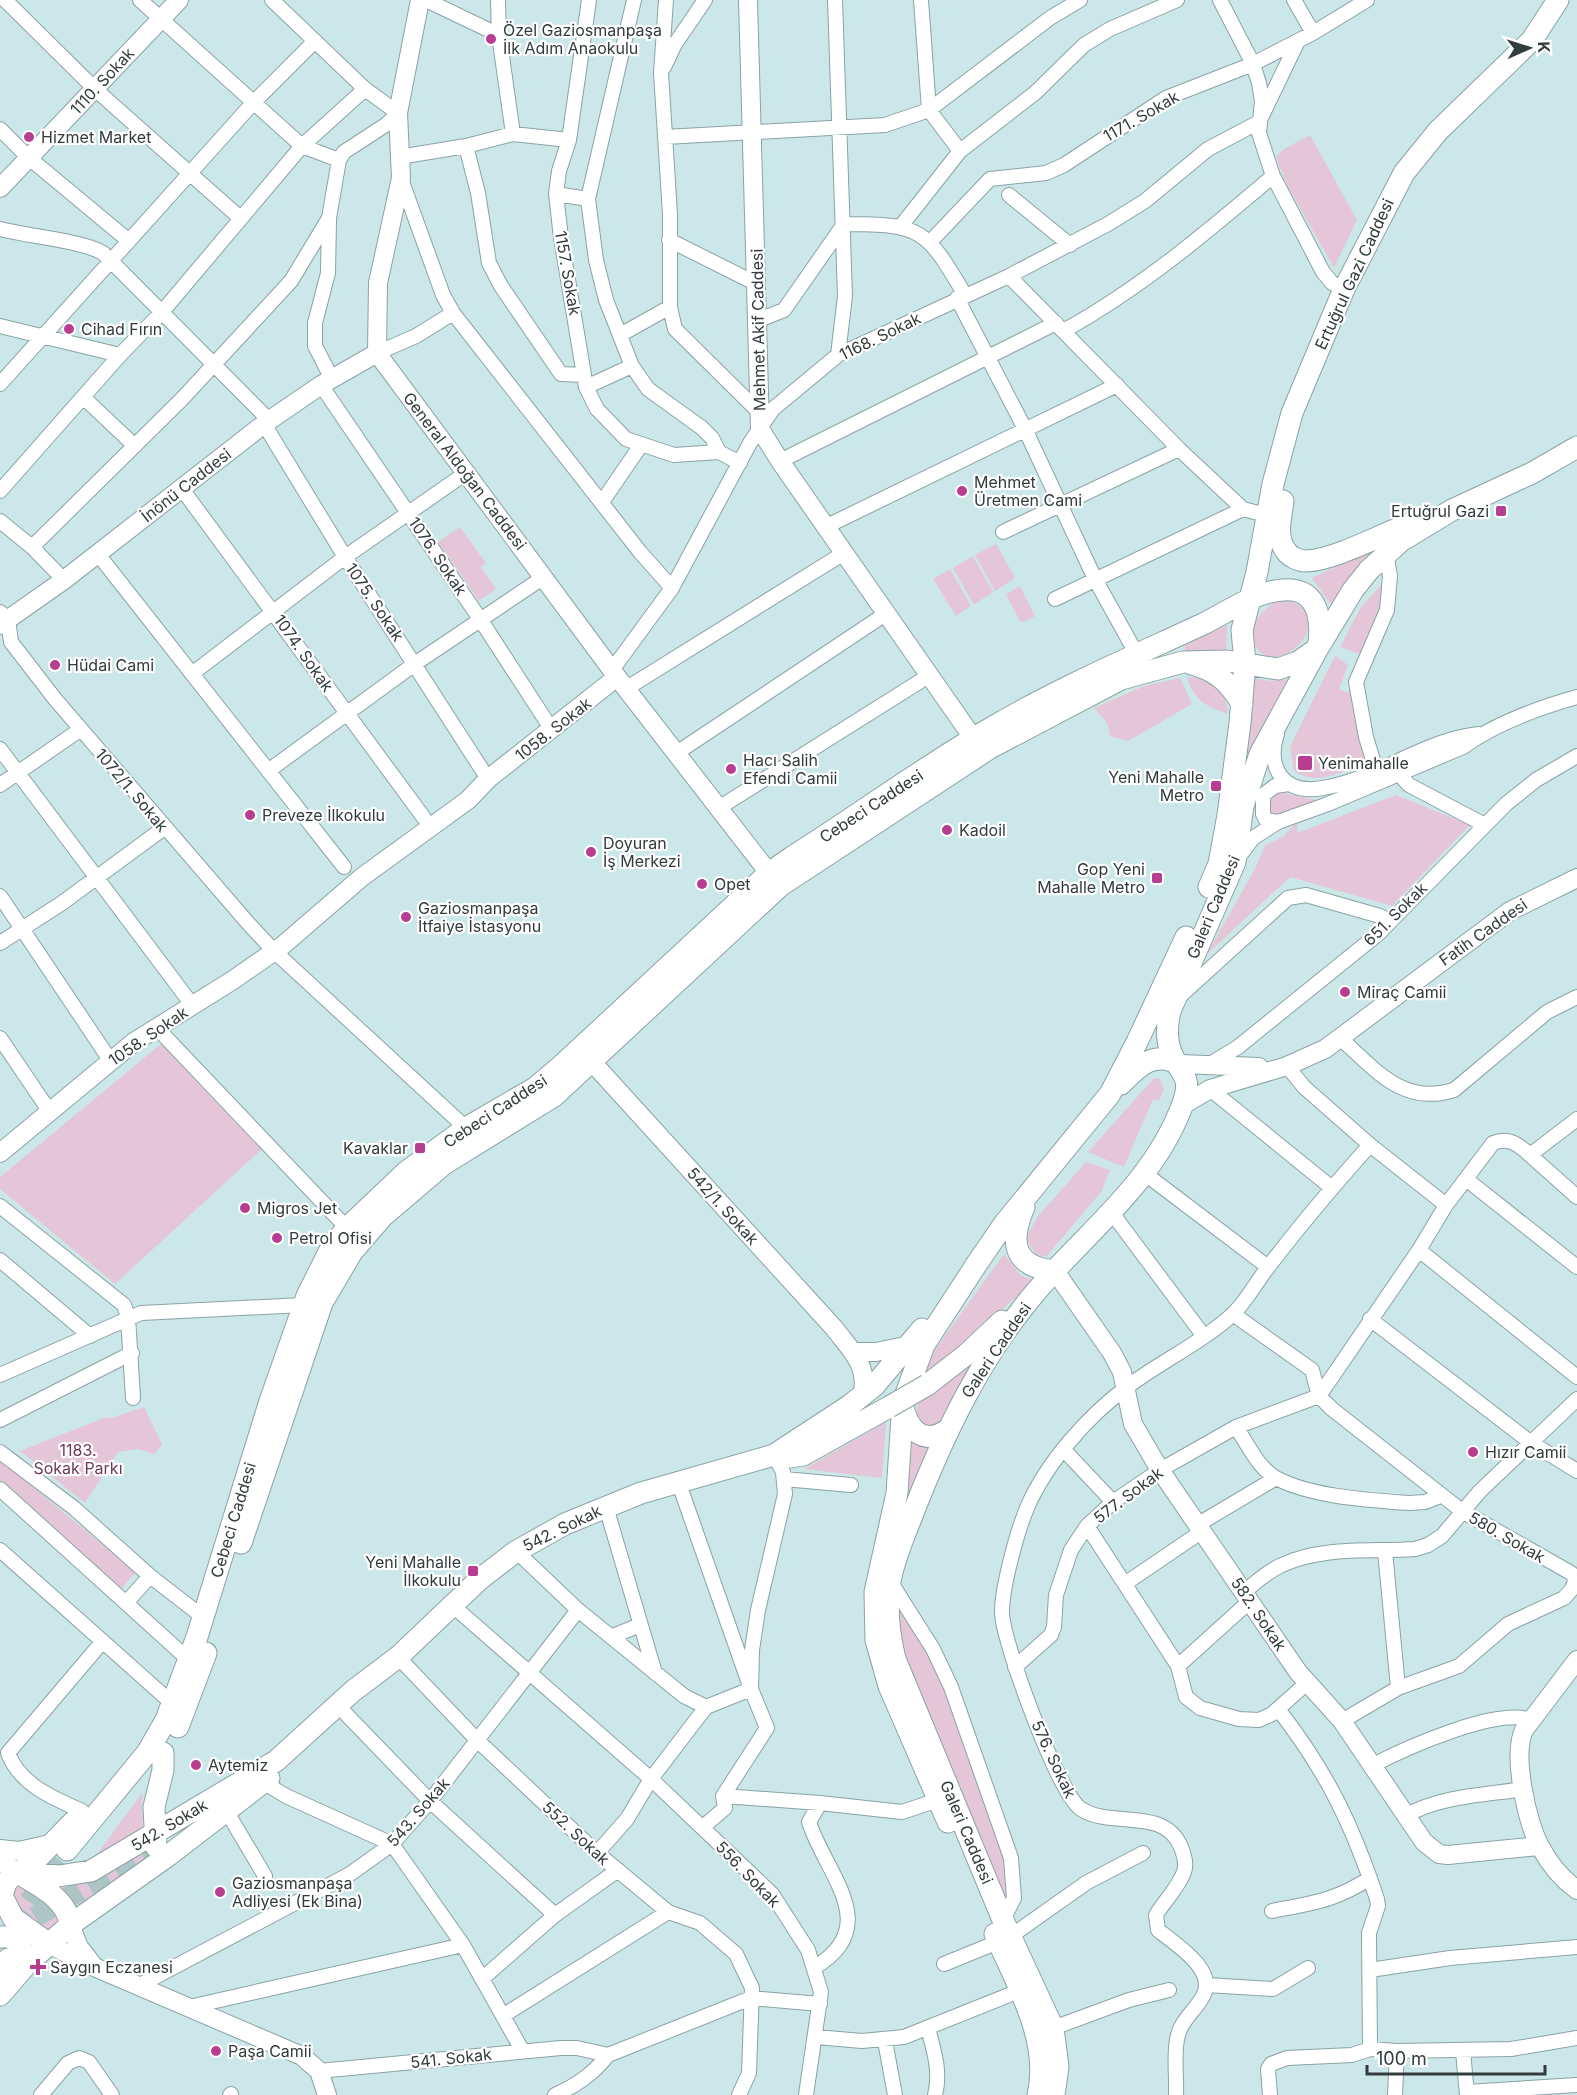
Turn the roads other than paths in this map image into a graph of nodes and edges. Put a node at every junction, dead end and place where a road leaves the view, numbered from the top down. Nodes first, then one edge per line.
1 (5, 0) edge
2 (140, 0) edge
3 (178, 0) edge
4 (272, 0) edge
5 (498, 0) edge
6 (589, 0) edge
7 (634, 0) edge
8 (666, 0) edge
9 (705, 0) edge
10 (748, 0) edge
11 (835, 0) edge
12 (921, 0) edge
13 (1080, 0) edge
14 (1177, 0) edge
15 (1221, 0) edge
16 (1294, 0) edge
17 (1558, 0) edge
18 (1572, 0) edge
19 (1364, 1) edge
20 (418, 2) edge
21 (1160, 3) edge
22 (160, 19) junction
23 (1313, 33) junction
24 (499, 35) junction
25 (1532, 40) junction
26 (315, 41) junction
27 (1298, 41) junction
28 (1253, 64) junction
29 (661, 74) junction
30 (365, 89) junction
31 (96, 90) junction
32 (253, 103) junction
33 (929, 110) junction
34 (398, 112) junction
35 (1259, 122) junction
36 (838, 127) junction
37 (0, 129) edge
38 (752, 131) junction
39 (513, 134) junction
40 (665, 137) junction
41 (569, 140) junction
42 (302, 146) junction
43 (466, 146) junction
44 (960, 151) junction
45 (28, 157) junction
46 (399, 158) junction
47 (339, 160) junction
48 (189, 174) junction
49 (1273, 176) junction
50 (400, 178) junction
51 (0, 188) edge
52 (556, 194) junction
53 (1009, 195) dead end
54 (588, 199) junction
55 (239, 218) junction
56 (329, 218) junction
57 (844, 224) junction
58 (901, 226) junction
59 (0, 229) edge
60 (669, 240) junction
61 (129, 241) junction
62 (931, 241) junction
63 (1070, 244) junction
64 (111, 262) junction
65 (1009, 276) junction
66 (757, 284) junction
67 (1344, 289) junction
68 (961, 297) junction
69 (670, 307) junction
70 (162, 312) junction
71 (453, 313) junction
72 (759, 320) junction
73 (0, 326) edge
74 (1061, 326) junction
75 (620, 335) junction
76 (43, 338) junction
77 (377, 353) junction
78 (120, 355) junction
79 (838, 355) junction
80 (987, 358) junction
81 (214, 364) junction
82 (632, 366) junction
83 (585, 381) junction
84 (326, 382) junction
85 (0, 384) edge
86 (1117, 385) junction
87 (83, 397) junction
88 (1299, 397) junction
89 (760, 420) junction
90 (266, 422) junction
91 (1024, 429) junction
92 (641, 445) junction
93 (135, 446) junction
94 (1577, 447) edge
95 (1179, 449) junction
96 (719, 452) junction
97 (780, 461) junction
98 (740, 463) junction
99 (466, 473) junction
100 (182, 489) junction
101 (0, 491) edge
102 (602, 502) junction
103 (1060, 506) junction
104 (1243, 509) junction
105 (1452, 510) junction
106 (409, 513) junction
107 (1266, 514) junction
108 (0, 521) edge
109 (827, 526) junction
110 (1003, 532) dead end
111 (32, 547) junction
112 (97, 553) junction
113 (844, 553) junction
114 (1386, 553) junction
115 (345, 557) junction
116 (544, 577) junction
117 (1095, 579) junction
118 (64, 580) junction
119 (672, 588) junction
120 (1055, 599) dead end
121 (1248, 602) junction
122 (274, 611) junction
123 (888, 613) junction
124 (2, 618) edge
125 (480, 619) junction
126 (1318, 648) junction
127 (1136, 653) junction
128 (1183, 662) junction
129 (416, 663) junction
130 (1245, 663) junction
131 (193, 673) junction
132 (930, 675) junction
133 (619, 678) junction
134 (1577, 697) edge
135 (1242, 704) junction
136 (348, 715) junction
137 (1279, 717) junction
138 (81, 729) junction
139 (552, 730) junction
140 (1481, 734) junction
141 (973, 738) junction
142 (0, 749) edge
143 (675, 754) junction
144 (1577, 756) edge
145 (965, 765) junction
146 (1376, 770) junction
147 (268, 771) junction
148 (18, 773) junction
149 (1400, 774) junction
150 (488, 779) junction
151 (1289, 784) junction
152 (0, 785) edge
153 (717, 809) junction
154 (427, 822) junction
155 (1278, 822) junction
156 (1485, 825) junction
157 (164, 828) junction
158 (1235, 862) junction
159 (351, 874) junction
160 (1577, 878) edge
161 (95, 879) junction
162 (774, 880) junction
163 (0, 896) edge
164 (1388, 921) junction
165 (21, 928) junction
166 (0, 943) edge
167 (274, 951) junction
168 (1577, 997) edge
169 (1172, 1004) junction
170 (193, 1006) junction
171 (156, 1027) junction
172 (0, 1038) edge
173 (1341, 1039) junction
174 (586, 1056) junction
175 (110, 1060) junction
176 (1179, 1064) junction
177 (1207, 1065) junction
178 (1280, 1068) junction
179 (1210, 1089) junction
180 (1110, 1094) junction
181 (1182, 1105) junction
182 (50, 1112) junction
183 (1577, 1119) edge
184 (466, 1128) junction
185 (1370, 1145) junction
186 (0, 1153) edge
187 (1530, 1155) junction
188 (1144, 1173) junction
189 (1466, 1179) junction
190 (1332, 1188) junction
191 (1029, 1196) junction
192 (1577, 1197) edge
193 (1446, 1204) junction
194 (0, 1206) edge
195 (1112, 1213) junction
196 (347, 1228) junction
197 (1419, 1250) junction
198 (0, 1260) edge
199 (1268, 1267) junction
200 (1577, 1267) edge
201 (1055, 1271) junction
202 (958, 1292) junction
203 (1033, 1295) junction
204 (311, 1301) junction
205 (1233, 1314) junction
206 (128, 1317) junction
207 (1370, 1319) junction
208 (1203, 1335) junction
209 (90, 1336) junction
210 (910, 1345) junction
211 (853, 1352) junction
212 (132, 1353) junction
213 (0, 1375) edge
214 (1577, 1377) edge
215 (1126, 1388) junction
216 (862, 1396) junction
217 (1319, 1396) junction
218 (132, 1398) dead end
219 (1577, 1399) edge
220 (896, 1404) junction
221 (0, 1420) edge
222 (1236, 1426) junction
223 (947, 1430) junction
224 (1530, 1442) junction
225 (1063, 1449) junction
226 (0, 1452) edge
227 (774, 1455) junction
228 (1160, 1470) junction
229 (1577, 1471) edge
230 (1276, 1478) junction
231 (784, 1479) junction
232 (678, 1481) junction
233 (851, 1485) dead end
234 (0, 1489) edge
235 (1440, 1496) junction
236 (1113, 1502) junction
237 (606, 1507) junction
238 (1462, 1511) junction
239 (1087, 1526) junction
240 (1199, 1528) junction
241 (0, 1550) edge
242 (516, 1551) junction
243 (1385, 1551) junction
244 (150, 1576) junction
245 (890, 1581) junction
246 (1126, 1583) junction
247 (1247, 1596) junction
248 (126, 1603) junction
249 (453, 1606) junction
250 (578, 1610) junction
251 (203, 1617) junction
252 (640, 1625) junction
253 (613, 1636) junction
254 (103, 1641) junction
255 (189, 1660) junction
256 (1577, 1660) edge
257 (392, 1662) junction
258 (1178, 1666) junction
259 (1014, 1667) junction
260 (656, 1673) junction
261 (528, 1674) junction
262 (1307, 1683) junction
263 (1398, 1688) junction
264 (751, 1689) junction
265 (706, 1707) junction
266 (1278, 1709) junction
267 (169, 1712) junction
268 (346, 1714) junction
269 (1531, 1720) junction
270 (1342, 1721) junction
271 (477, 1740) junction
272 (163, 1753) junction
273 (1373, 1765) junction
274 (651, 1779) junction
275 (263, 1782) junction
276 (1524, 1790) junction
277 (157, 1795) junction
278 (723, 1796) junction
279 (938, 1800) junction
280 (430, 1801) junction
281 (820, 1803) junction
282 (82, 1811) junction
283 (227, 1812) junction
284 (1405, 1816) junction
285 (183, 1817) junction
286 (703, 1827) junction
287 (161, 1837) junction
288 (392, 1844) junction
289 (1539, 1846) junction
290 (0, 1849) edge
291 (67, 1850) junction
292 (597, 1853) junction
293 (1143, 1853) dead end
294 (0, 1862) edge
295 (149, 1870) junction
296 (618, 1870) junction
297 (20, 1873) junction
298 (265, 1876) dead end
299 (1370, 1878) junction
300 (1577, 1890) edge
301 (0, 1897) edge
302 (94, 1906) junction
303 (1272, 1911) dead end
304 (668, 1912) junction
305 (555, 1915) junction
306 (70, 1925) junction
307 (1004, 1932) junction
308 (0, 1937) edge
309 (463, 1945) junction
310 (1577, 1947) edge
311 (24, 1959) edge
312 (85, 1959) junction
313 (944, 1964) dead end
314 (815, 1967) junction
315 (1308, 1968) dead end
316 (1370, 1970) junction
317 (483, 1978) junction
318 (1207, 1984) junction
319 (140, 1985) junction
320 (1018, 1990) junction
321 (1169, 1990) dead end
322 (0, 1995) edge
323 (751, 1998) junction
324 (820, 2004) junction
325 (189, 2007) junction
326 (504, 2015) junction
327 (928, 2028) junction
328 (1053, 2028) junction
329 (816, 2037) junction
330 (1577, 2038) edge
331 (885, 2041) junction
332 (1370, 2049) junction
333 (522, 2050) junction
334 (1463, 2050) junction
335 (1397, 2051) junction
336 (608, 2055) junction
337 (319, 2071) junction
338 (1577, 2085) edge
339 (1532, 2092) edge
340 (1467, 2093) edge
341 (40, 2095) edge
342 (112, 2095) edge
343 (327, 2095) edge
344 (555, 2095) edge
345 (739, 2095) edge
346 (806, 2095) edge
347 (895, 2095) edge
348 (935, 2095) edge
349 (1038, 2095) edge
350 (1054, 2095) edge
351 (1176, 2095) edge
352 (1270, 2095) edge
353 (1395, 2095) edge

1 - 31 street
2 - 22 street
3 - 22 street, 1110. Sokak
4 - 26 street
5 - 24 street
6 - 41 street, 1157. Sokak
7 - 54 street
8 - 29 street
9 - 29 street
10 - 38 street, Mehmet Akif Caddesi
11 - 36 street
12 - 33 street
13 - 33 street
14 - 21 street
15 - 28 street
16 - 23 street
17 - 25 main road, Ertuğrul Gazi Caddesi
18 - 25 main road
19 - 23 street, 1171. Sokak
20 - 24 street
20 - 34 street
21 - 44 street
22 - 31 street, 1110. Sokak
22 - 32 street
23 - 27 street, 1171. Sokak
24 - 39 street
25 - 67 main road, Ertuğrul Gazi Caddesi
26 - 30 street
26 - 32 street
27 - 28 street, 1171. Sokak
27 - 35 street
28 - 35 street
28 - 62 street, 1171. Sokak
29 - 40 street
30 - 34 street
30 - 42 street
31 - 45 street, 1110. Sokak
31 - 48 street
32 - 42 street
32 - 48 street
33 - 36 street
33 - 44 street
34 - 46 street
34 - 47 street
35 - 49 street
35 - 63 street, 1168. Sokak
36 - 38 street
36 - 57 street
37 - 45 street
38 - 40 street
38 - 66 street, Mehmet Akif Caddesi
39 - 41 street
39 - 43 street
40 - 60 street
41 - 52 street, 1157. Sokak
42 - 47 street
42 - 55 street
43 - 46 street
43 - 83 street
44 - 58 street
45 - 51 street, 1110. Sokak
45 - 61 street
46 - 50 street
47 - 56 street
48 - 55 street
48 - 61 street
49 - 67 street
49 - 74 street
50 - 71 street
50 - 77 street
52 - 54 street
52 - 83 street, 1157. Sokak
53 - 63 street
54 - 75 street
55 - 70 street
56 - 81 street
56 - 84 street, 1076. Sokak
57 - 58 street
57 - 72 street
57 - 79 street
58 - 62 street
59 - 64 street, 1075. Sokak
60 - 66 street
60 - 69 street
61 - 64 street
62 - 68 street
63 - 65 street, 1168. Sokak
64 - 70 street, 1075. Sokak
64 - 76 street
65 - 68 street, 1168. Sokak
65 - 74 street
66 - 72 street, Mehmet Akif Caddesi
67 - 88 main road, Ertuğrul Gazi Caddesi
68 - 79 street, 1168. Sokak
68 - 80 street
69 - 75 street
69 - 89 street
70 - 78 street
70 - 81 street, 1075. Sokak
71 - 77 street
71 - 102 street
72 - 89 street, Mehmet Akif Caddesi
73 - 76 street
74 - 80 street
74 - 86 street
75 - 82 street
76 - 78 street
76 - 85 street
77 - 84 street, İnönü Caddesi
77 - 99 street, General Aldoğan Caddesi
78 - 87 street
79 - 89 street, 1168. Sokak
80 - 91 street
80 - 97 street
81 - 90 street, 1075. Sokak
81 - 93 street
82 - 83 street
82 - 96 street
83 - 92 street, 1157. Sokak
84 - 90 street, İnönü Caddesi
84 - 106 street, 1076. Sokak
86 - 91 street
86 - 95 street
87 - 93 street
87 - 101 street
88 - 105 main road
88 - 107 main road, Ertuğrul Gazi Caddesi
89 - 97 street, Mehmet Akif Caddesi
89 - 98 street, 1168. Sokak
90 - 100 street, İnönü Caddesi
90 - 115 street, 1075. Sokak
91 - 103 street
91 - 109 street
92 - 96 street, 1157. Sokak
92 - 102 street
93 - 111 street
94 - 105 main road
95 - 103 street
95 - 104 street
96 - 98 street
97 - 109 street, Mehmet Akif Caddesi
98 - 119 street, 1168. Sokak
99 - 106 street
99 - 116 street, General Aldoğan Caddesi
100 - 112 street, İnönü Caddesi
100 - 122 street, 1074. Sokak
102 - 119 street
103 - 110 street
103 - 117 street
104 - 107 street
104 - 117 street
105 - 114 main road, Galeri Caddesi
106 - 115 street
106 - 125 street, 1076. Sokak
107 - 121 main road, Ertuğrul Gazi Caddesi
108 - 111 street
109 - 113 street, Mehmet Akif Caddesi
111 - 118 street
112 - 118 street, İnönü Caddesi
112 - 131 street
113 - 123 street, Mehmet Akif Caddesi
113 - 133 street
114 - 126 main road, Galeri Caddesi
114 - 146 street
115 - 122 street
115 - 129 street, 1075. Sokak
116 - 125 street
116 - 133 street, General Aldoğan Caddesi
117 - 120 street
117 - 127 street
118 - 124 street, İnönü Caddesi
119 - 133 street, 1168. Sokak
121 - 126 main road
121 - 127 main road, Cebeci Caddesi
121 - 130 main road
122 - 131 street
122 - 136 street, 1074. Sokak
123 - 132 street, Mehmet Akif Caddesi
123 - 143 street
124 - 138 street, 1072/1. Sokak
125 - 129 street
125 - 139 street, 1076. Sokak
126 - 130 main road
126 - 137 main road, Galeri Caddesi
127 - 141 main road, Cebeci Caddesi
128 - 130 main road, Cebeci Caddesi
128 - 135 main road
128 - 145 main road, Cebeci Caddesi
129 - 136 street
129 - 150 street, 1075. Sokak
130 - 135 main road, Galeri Caddesi
131 - 147 street
132 - 141 street, Mehmet Akif Caddesi
132 - 153 street
133 - 139 street, 1058. Sokak
133 - 143 street, General Aldoğan Caddesi
134 - 140 street
135 - 180 main road, Galeri Caddesi
136 - 147 street
136 - 154 street, 1074. Sokak
137 - 151 street
137 - 158 main road, Galeri Caddesi
138 - 148 street
138 - 157 street, 1072/1. Sokak
139 - 150 street, 1058. Sokak
140 - 146 street
140 - 149 street
141 - 145 main road
141 - 162 main road, Cebeci Caddesi
142 - 148 street
143 - 153 street, General Aldoğan Caddesi
144 - 156 street, 651. Sokak
145 - 162 main road, Cebeci Caddesi
146 - 151 street
147 - 159 street
148 - 152 street
148 - 161 street
149 - 155 street
149 - 156 street
150 - 154 street, 1058. Sokak
151 - 155 street
153 - 162 street, General Aldoğan Caddesi
154 - 159 street, 1058. Sokak
155 - 158 street
156 - 164 street, 651. Sokak
157 - 161 street
157 - 167 street, 1072/1. Sokak
158 - 169 main road, Galeri Caddesi
159 - 167 street, 1058. Sokak
160 - 173 street, Fatih Caddesi
161 - 165 street
161 - 170 street
162 - 174 main road, Cebeci Caddesi
163 - 165 street
164 - 169 street
164 - 177 street, 651. Sokak
165 - 166 street
165 - 175 street
167 - 170 street, 1058. Sokak
167 - 184 street, 1072/1. Sokak
168 - 173 street
169 - 176 main road, Galeri Caddesi
170 - 171 street, 1058. Sokak
171 - 175 street, 1058. Sokak
171 - 196 street
172 - 182 street
173 - 178 street, Fatih Caddesi
174 - 184 main road, Cebeci Caddesi
174 - 204 main road, Cebeci Caddesi
174 - 211 street, 542/1. Sokak
175 - 182 street, 1058. Sokak
176 - 177 street
176 - 180 main road
176 - 181 main road, Galeri Caddesi
177 - 178 street
178 - 179 street, Fatih Caddesi
178 - 185 street
179 - 181 street, Fatih Caddesi
179 - 190 street
180 - 191 main road, Galeri Caddesi
181 - 188 main road, Galeri Caddesi
182 - 186 street, 1058. Sokak
183 - 187 street
184 - 196 main road, Cebeci Caddesi
185 - 190 street, 576. Sokak
185 - 193 street
187 - 189 street
187 - 192 street
188 - 195 main road, Galeri Caddesi
188 - 199 street
189 - 193 street
189 - 200 street
190 - 199 street, 576. Sokak
191 - 201 main road
191 - 202 main road, Galeri Caddesi
193 - 197 street
194 - 206 street
195 - 201 main road, Galeri Caddesi
195 - 208 street
196 - 204 main road, Cebeci Caddesi
197 - 207 street
197 - 214 street
198 - 209 street
199 - 205 street, 576. Sokak
201 - 203 main road, Galeri Caddesi
201 - 215 street, 582. Sokak
202 - 210 main road
202 - 220 main road, Galeri Caddesi
203 - 220 main road, bridge
203 - 223 main road, Galeri Caddesi
204 - 206 street
204 - 251 main road, Cebeci Caddesi
204 - 272 main road, Cebeci Caddesi
205 - 208 street, 576. Sokak
205 - 217 street
206 - 209 street
206 - 212 street
207 - 217 street
207 - 224 street
208 - 215 street, 576. Sokak
209 - 213 street
210 - 211 street
210 - 216 main road
211 - 216 street, 542/1. Sokak
212 - 218 street
212 - 221 street
215 - 225 street, 576. Sokak
215 - 228 street, 582. Sokak
216 - 227 main road
217 - 222 street, 577. Sokak
217 - 235 street, 580. Sokak
219 - 224 street
220 - 223 main road
220 - 227 main road
220 - 279 main road, Galeri Caddesi
222 - 228 street, 577. Sokak
222 - 230 street
223 - 245 main road, Galeri Caddesi
224 - 229 street
224 - 238 street
225 - 236 street
225 - 259 street, 576. Sokak
226 - 244 street
227 - 231 street
227 - 232 main road, 542. Sokak
228 - 236 street, 577. Sokak
228 - 240 street, 582. Sokak
230 - 235 street
230 - 240 street
231 - 233 street
231 - 264 street
232 - 237 main road, 542. Sokak
232 - 264 street
234 - 248 street
235 - 238 street, 580. Sokak
236 - 239 street, 577. Sokak
237 - 242 main road, 542. Sokak
237 - 252 street
238 - 243 street
238 - 263 street, 580. Sokak
239 - 246 street
239 - 259 street, 577. Sokak
240 - 246 street
240 - 247 street, 582. Sokak
241 - 254 street
242 - 249 main road, 542. Sokak
242 - 250 street
243 - 247 street
243 - 263 street
244 - 248 street
244 - 251 street
245 - 307 main road, Galeri Caddesi
245 - 307 street
246 - 258 street
247 - 258 street
247 - 262 street, 582. Sokak
248 - 255 street
249 - 257 main road, 542. Sokak
249 - 261 street, 556. Sokak
250 - 253 street
250 - 261 street, 543. Sokak
251 - 255 main road, Cebeci Caddesi
252 - 253 street
252 - 260 street
253 - 260 street
254 - 267 street
254 - 282 street
255 - 267 main road, Cebeci Caddesi
256 - 269 street
257 - 268 main road, 542. Sokak
257 - 271 street, 552. Sokak
257 - 285 main road, 542. Sokak
258 - 266 street
259 - 318 street, 576. Sokak
260 - 265 street
261 - 271 street, 543. Sokak
261 - 274 street, 556. Sokak
262 - 266 street
262 - 270 street, 582. Sokak
263 - 270 street, 580. Sokak
264 - 265 street
264 - 278 street
265 - 274 street
266 - 299 street
267 - 282 main road
267 - 291 main road, Cebeci Caddesi
268 - 275 main road, 542. Sokak
268 - 280 street
269 - 273 street
269 - 276 street
270 - 273 street, 582. Sokak
271 - 280 street, 543. Sokak
271 - 292 street, 552. Sokak
272 - 277 main road
272 - 291 main road, Cebeci Caddesi
273 - 284 street, 582. Sokak
274 - 286 street, 556. Sokak
274 - 292 street
275 - 283 main road, 542. Sokak
275 - 287 main road
275 - 288 street
276 - 284 street
276 - 289 street
277 - 285 main road
277 - 287 main road
278 - 281 street
278 - 286 street
279 - 281 street
279 - 307 main road, Galeri Caddesi
280 - 288 street, 543. Sokak
280 - 305 street
281 - 314 street
282 - 291 main road
283 - 295 main road, 542. Sokak
283 - 298 street
284 - 289 street, 582. Sokak
285 - 287 main road, 542. Sokak
286 - 314 street, 556. Sokak
287 - 295 main road
287 - 297 main road, 542. Sokak
288 - 309 street
288 - 319 street, 543. Sokak
289 - 300 street
290 - 291 street
291 - 297 main road
292 - 296 street, 552. Sokak
293 - 307 street
294 - 297 street
295 - 302 main road, 542. Sokak
296 - 304 street, 552. Sokak
296 - 305 street
297 - 301 main road
297 - 306 main road
299 - 303 street
299 - 316 street
301 - 311 main road
302 - 306 main road, 542. Sokak
302 - 312 street
304 - 323 street, 552. Sokak
304 - 326 street
305 - 317 street
306 - 311 main road, 542. Sokak
306 - 312 street
307 - 313 street
307 - 320 main road, Galeri Caddesi
307 - 328 main road, Galeri Caddesi
308 - 311 main road
309 - 317 street
309 - 325 street
310 - 316 street
311 - 312 street
311 - 322 main road, 542. Sokak
312 - 319 street
314 - 324 street, 556. Sokak
315 - 318 street
316 - 332 street
317 - 326 street
318 - 351 street
319 - 325 street
320 - 327 street
320 - 349 main road, Galeri Caddesi
321 - 328 street
323 - 324 street
323 - 336 street
323 - 345 street, 552. Sokak
324 - 329 street, 556. Sokak
325 - 337 street
326 - 333 street
327 - 331 street
327 - 348 street
328 - 350 main road, Galeri Caddesi
329 - 331 street
329 - 346 street, 556. Sokak
330 - 334 street
331 - 347 street
332 - 335 street
332 - 352 street
333 - 336 street, 541. Sokak
333 - 337 street, 541. Sokak
334 - 335 street
334 - 340 street
335 - 353 street
336 - 344 street
337 - 343 street
338 - 339 street
339 - 340 street
341 - 342 street

